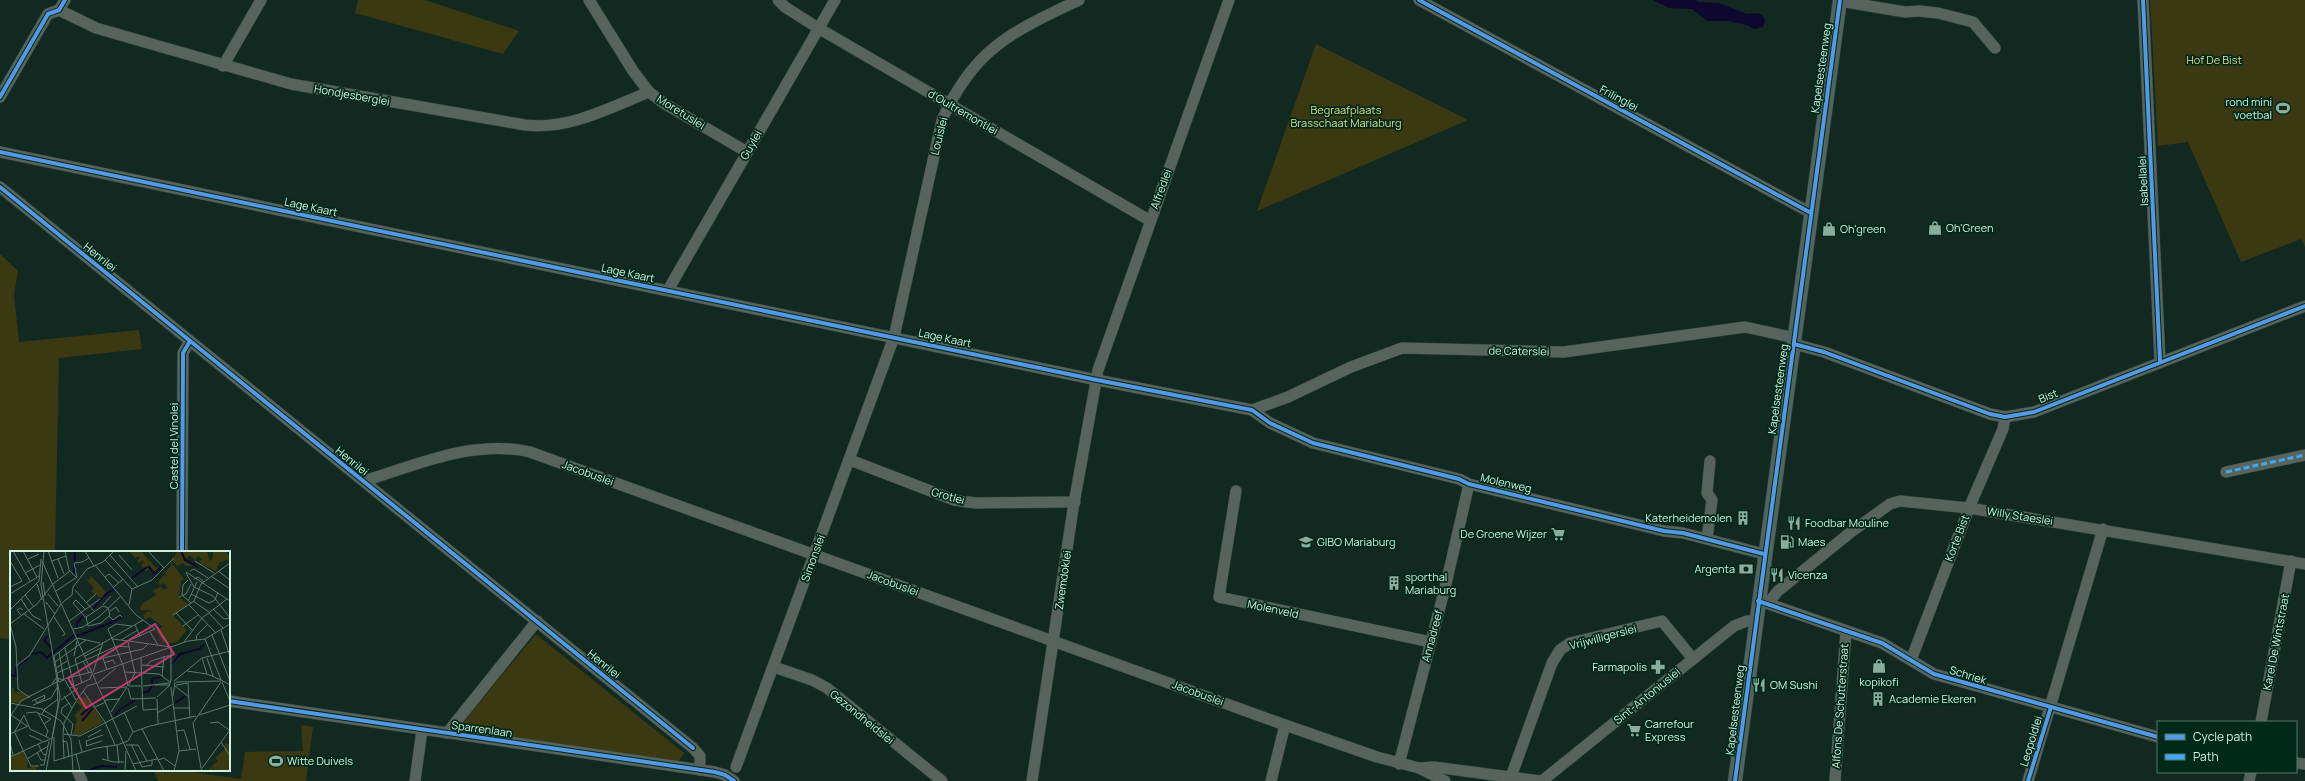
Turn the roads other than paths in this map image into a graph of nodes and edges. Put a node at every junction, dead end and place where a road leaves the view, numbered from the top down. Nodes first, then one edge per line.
1 (65, 0) edge
2 (261, 0) edge
3 (589, 0) edge
4 (778, 0) edge
5 (835, 0) edge
6 (1079, 0) edge
7 (1229, 0) edge
8 (1419, 0) edge
9 (2143, 0) edge
10 (1840, 1) edge
11 (59, 10) junction
12 (818, 28) junction
13 (1995, 48) dead end
14 (223, 66) junction
15 (649, 92) junction
16 (0, 97) edge
17 (949, 104) junction
18 (0, 152) edge
19 (747, 152) junction
20 (0, 187) edge
21 (1810, 213) junction
22 (1150, 220) junction
23 (668, 290) junction
24 (2305, 306) edge
25 (894, 337) junction
26 (190, 341) junction
27 (1794, 341) junction
28 (2160, 361) junction
29 (1097, 380) junction
30 (1252, 410) junction
31 (2005, 417) junction
32 (2305, 455) edge
33 (850, 460) junction
34 (1710, 461) dead end
35 (2226, 472) dead end
36 (364, 482) junction
37 (1469, 484) junction
38 (1236, 491) dead end
39 (1075, 502) junction
40 (1968, 508) junction
41 (2103, 530) junction
42 (1708, 539) junction
43 (182, 551) edge
44 (1764, 554) junction
45 (814, 555) junction
46 (2291, 561) junction
47 (2305, 564) edge
48 (1763, 602) junction
49 (1756, 621) junction
50 (537, 622) junction
51 (1846, 631) junction
52 (1054, 642) junction
53 (1431, 642) junction
54 (1693, 659) junction
55 (1911, 660) junction
56 (774, 667) junction
57 (230, 702) edge
58 (2051, 707) junction
59 (2261, 721) edge
60 (1284, 725) junction
61 (422, 730) junction
62 (447, 733) junction
63 (2157, 737) edge
64 (1399, 764) junction
65 (736, 767) dead end
66 (1419, 768) junction
67 (700, 770) junction
68 (77, 771) edge
69 (1511, 777) junction
70 (733, 780) edge
71 (82, 781) edge
72 (415, 781) edge
73 (942, 781) edge
74 (1032, 781) edge
75 (1271, 781) edge
76 (1445, 781) edge
77 (1541, 781) edge
78 (1735, 781) edge
79 (1835, 781) edge
80 (2028, 781) edge

1 - 11 street
2 - 14 street
3 - 15 street, Moretuslei
4 - 12 street, d'Oultremontlei
5 - 12 street, Guylei
6 - 17 street, Louislei
7 - 22 street, Alfredlei
8 - 21 street, Frilinglei
9 - 28 street, Isabellalei
10 - 13 street
10 - 21 main road, Kapelsesteenweg
11 - 14 street, Hondjesberglei
11 - 16 street
12 - 17 street, d'Oultremontlei
12 - 19 street, Guylei
14 - 15 street, Hondjesberglei
15 - 19 street, Moretuslei
17 - 22 street, d'Oultremontlei
17 - 25 street, Louislei
18 - 23 street, Lage Kaart
19 - 23 street, Guylei
20 - 26 street, Henrilei
21 - 27 main road, Kapelsesteenweg
22 - 29 street, Alfredlei
23 - 25 street, Lage Kaart
24 - 28 street, Bist
25 - 29 street, Lage Kaart
25 - 33 street, Simonslei
26 - 36 street, Henrilei
26 - 43 street, Castel del Vinolei
27 - 30 street, de Caterslei
27 - 31 street, Bist
27 - 44 main road, Kapelsesteenweg
28 - 31 street, Bist
29 - 30 street, Lage Kaart
29 - 39 street, Zwemdoklei
30 - 37 street, Molenweg
31 - 40 street, Korte Bist
32 - 35 street
33 - 39 street, Grotlei
33 - 45 street, Simonslei
34 - 42 street
36 - 45 street, Jacobuslei
36 - 50 street, Henrilei
37 - 42 street, Molenweg
37 - 53 street, Annadreef
38 - 53 street, Molenveld
39 - 52 street, Zwemdoklei
40 - 41 street, Willy Staeslei
40 - 48 street, Willy Staeslei
40 - 55 street, Korte Bist
41 - 46 street, Willy Staeslei
41 - 58 street, Leopoldlei
42 - 44 street, Molenweg
44 - 48 main road, Kapelsesteenweg
45 - 52 street, Jacobuslei
45 - 56 street, Simonslei
46 - 47 street, Willy Staeslei
46 - 59 street, Karel De Wintstraat
48 - 49 main road, Kapelsesteenweg
48 - 51 street, Schriek
49 - 54 street, Sint-Antoniuslei
49 - 78 main road, Kapelsesteenweg
50 - 62 street, Sparrenlaan
50 - 67 street, Henrilei
51 - 55 street, Schriek
51 - 79 street, Alfons De Schutterstraat
52 - 60 street, Jacobuslei
52 - 74 street, Zwemdoklei
53 - 64 street, Annadreef
54 - 69 street, Vrijwilligerslei
54 - 77 street, Sint-Antoniuslei
55 - 58 street, Schriek
56 - 65 street, Simonslei
56 - 73 street, Gezondheidslei
57 - 61 street, Sparrenlaan
58 - 63 street, Schriek
58 - 80 street, Leopoldlei
60 - 64 street, Jacobuslei
60 - 75 street
61 - 62 street, Sparrenlaan
61 - 72 street
62 - 67 street, Sparrenlaan
64 - 66 street, Jacobuslei
66 - 69 street, Jacobuslei
66 - 76 street, Jacobuslei
67 - 70 street, Sparrenlaan
68 - 71 street
69 - 77 street, Jacobuslei

